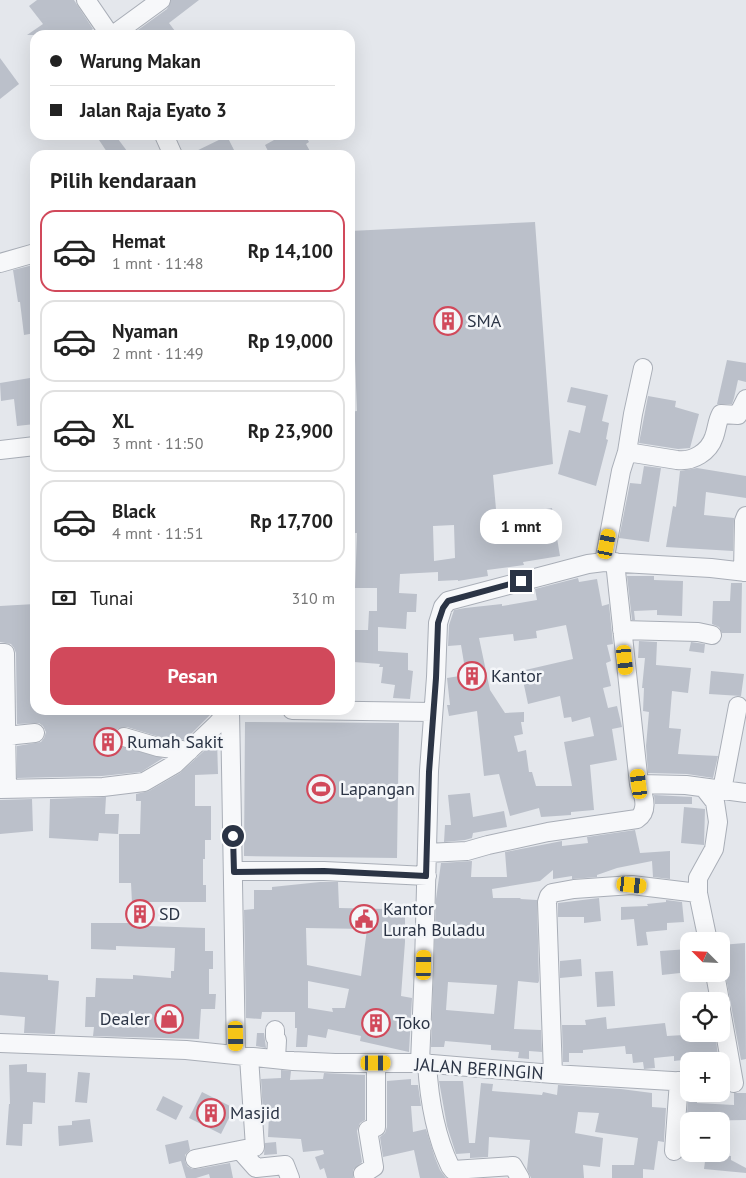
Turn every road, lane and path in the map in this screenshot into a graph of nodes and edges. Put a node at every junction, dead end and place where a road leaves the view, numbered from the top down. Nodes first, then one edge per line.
1 (86, 0) edge
2 (161, 0) edge
3 (107, 30) edge
4 (118, 30) edge
5 (30, 254) edge
6 (0, 263) edge
7 (643, 368) dead end
8 (746, 399) edge
9 (30, 447) edge
10 (0, 450) edge
11 (626, 452) junction
12 (746, 516) edge
13 (609, 562) junction
14 (744, 572) edge
15 (622, 630) junction
16 (712, 635) dead end
17 (0, 653) edge
18 (738, 706) dead end
19 (355, 711) edge
20 (433, 712) junction
21 (225, 715) edge
22 (229, 715) edge
23 (35, 733) dead end
24 (6, 736) junction
25 (124, 737) dead end
26 (189, 751) junction
27 (639, 784) junction
28 (704, 788) junction
29 (3, 789) edge
30 (722, 790) junction
31 (746, 793) edge
32 (427, 853) junction
33 (234, 872) junction
34 (426, 876) junction
35 (698, 893) junction
36 (706, 932) edge
37 (275, 1030) dead end
38 (727, 1042) edge
39 (0, 1043) edge
40 (243, 1056) junction
41 (276, 1059) junction
42 (376, 1063) junction
43 (423, 1063) junction
44 (553, 1074) junction
45 (680, 1082) edge
46 (734, 1083) edge
47 (681, 1102) edge
48 (240, 1150) junction
49 (674, 1151) dead end
50 (195, 1159) dead end
51 (290, 1178) edge
52 (364, 1178) edge
53 (520, 1178) edge

1 - 3 street
2 - 4 street
5 - 6 street
7 - 11 street
8 - 11 street
9 - 10 street
11 - 13 street
12 - 14 street
13 - 14 street
13 - 15 street
13 - 20 street
15 - 16 street
15 - 27 street
17 - 24 street
18 - 30 street
19 - 20 street
20 - 32 street
21 - 26 street
22 - 33 street
23 - 24 street
24 - 29 street
25 - 26 street
26 - 29 street
27 - 28 street
27 - 32 street
28 - 30 street
28 - 35 street
30 - 31 street
32 - 34 street
33 - 34 street
33 - 40 street
34 - 43 street
35 - 36 street
35 - 44 street
37 - 41 street
38 - 46 street
39 - 40 street, JALAN BERINGIN
40 - 41 street, JALAN BERINGIN
40 - 48 street
41 - 42 street, JALAN BERINGIN
42 - 43 street, JALAN BERINGIN
42 - 52 street
43 - 44 street, JALAN BERINGIN
43 - 53 street
44 - 45 street, JALAN BERINGIN
47 - 49 street
48 - 50 street
48 - 51 street

